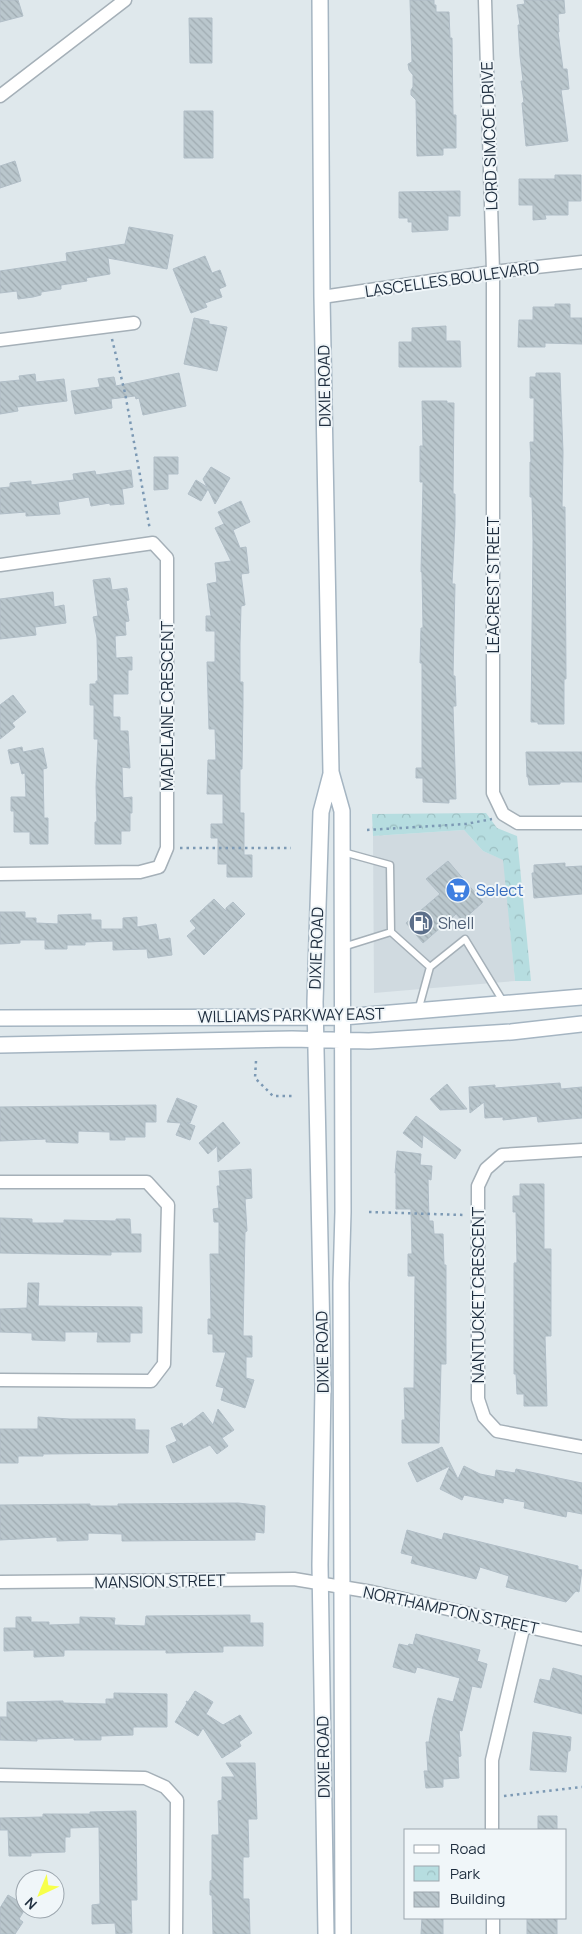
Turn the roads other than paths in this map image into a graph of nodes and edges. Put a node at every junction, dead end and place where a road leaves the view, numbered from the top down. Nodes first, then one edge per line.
1 (126, 0) edge
2 (320, 0) edge
3 (485, 0) edge
4 (0, 96) edge
5 (582, 262) edge
6 (494, 272) junction
7 (322, 297) junction
8 (134, 323) dead end
9 (0, 340) edge
10 (0, 565) edge
11 (331, 772) junction
12 (582, 822) edge
13 (342, 851) junction
14 (0, 874) edge
15 (391, 932) junction
16 (343, 947) junction
17 (430, 966) junction
18 (582, 997) edge
19 (505, 1004) junction
20 (418, 1012) junction
21 (315, 1017) junction
22 (343, 1017) junction
23 (0, 1018) edge
24 (582, 1024) edge
25 (315, 1040) junction
26 (343, 1041) junction
27 (0, 1045) edge
28 (582, 1150) edge
29 (0, 1182) edge
30 (0, 1380) edge
31 (582, 1447) edge
32 (0, 1582) edge
33 (320, 1582) junction
34 (342, 1586) junction
35 (524, 1625) junction
36 (582, 1639) edge
37 (0, 1775) edge
38 (492, 1829) edge
39 (493, 1919) edge
40 (176, 1934) edge
41 (326, 1934) edge
42 (342, 1934) edge
43 (493, 1934) edge

1 - 4 street
2 - 7 main road, DIXIE ROAD
3 - 6 street, LORD SIMCOE DRIVE
5 - 6 street, LASCELLES BOULEVARD
6 - 7 street, LASCELLES BOULEVARD
6 - 12 street, LEACREST STREET
7 - 11 main road, DIXIE ROAD
8 - 9 street
10 - 14 street, MADELAINE CRESCENT
11 - 13 main road, DIXIE ROAD
11 - 21 main road, DIXIE ROAD
13 - 15 lane
13 - 16 main road, DIXIE ROAD
15 - 16 lane
15 - 17 lane
16 - 22 main road, DIXIE ROAD
17 - 19 lane
17 - 20 lane
18 - 19 main road, WILLIAMS PARKWAY EAST
19 - 20 main road, WILLIAMS PARKWAY EAST
20 - 22 main road, WILLIAMS PARKWAY EAST
21 - 22 main road, WILLIAMS PARKWAY EAST
21 - 23 main road, WILLIAMS PARKWAY EAST
21 - 25 main road, DIXIE ROAD
22 - 26 main road, DIXIE ROAD
24 - 26 main road, WILLIAMS PARKWAY EAST
25 - 26 main road, WILLIAMS PARKWAY EAST
25 - 27 main road, WILLIAMS PARKWAY EAST
25 - 33 main road, DIXIE ROAD
26 - 34 main road, DIXIE ROAD
28 - 31 street, NANTUCKET CRESCENT
29 - 30 street
32 - 33 street, MANSION STREET
33 - 34 street, NORTHAMPTON STREET
33 - 41 main road, DIXIE ROAD
34 - 35 street, NORTHAMPTON STREET
34 - 42 main road, DIXIE ROAD
35 - 36 street, NORTHAMPTON STREET
35 - 38 street
37 - 40 street
39 - 43 street

